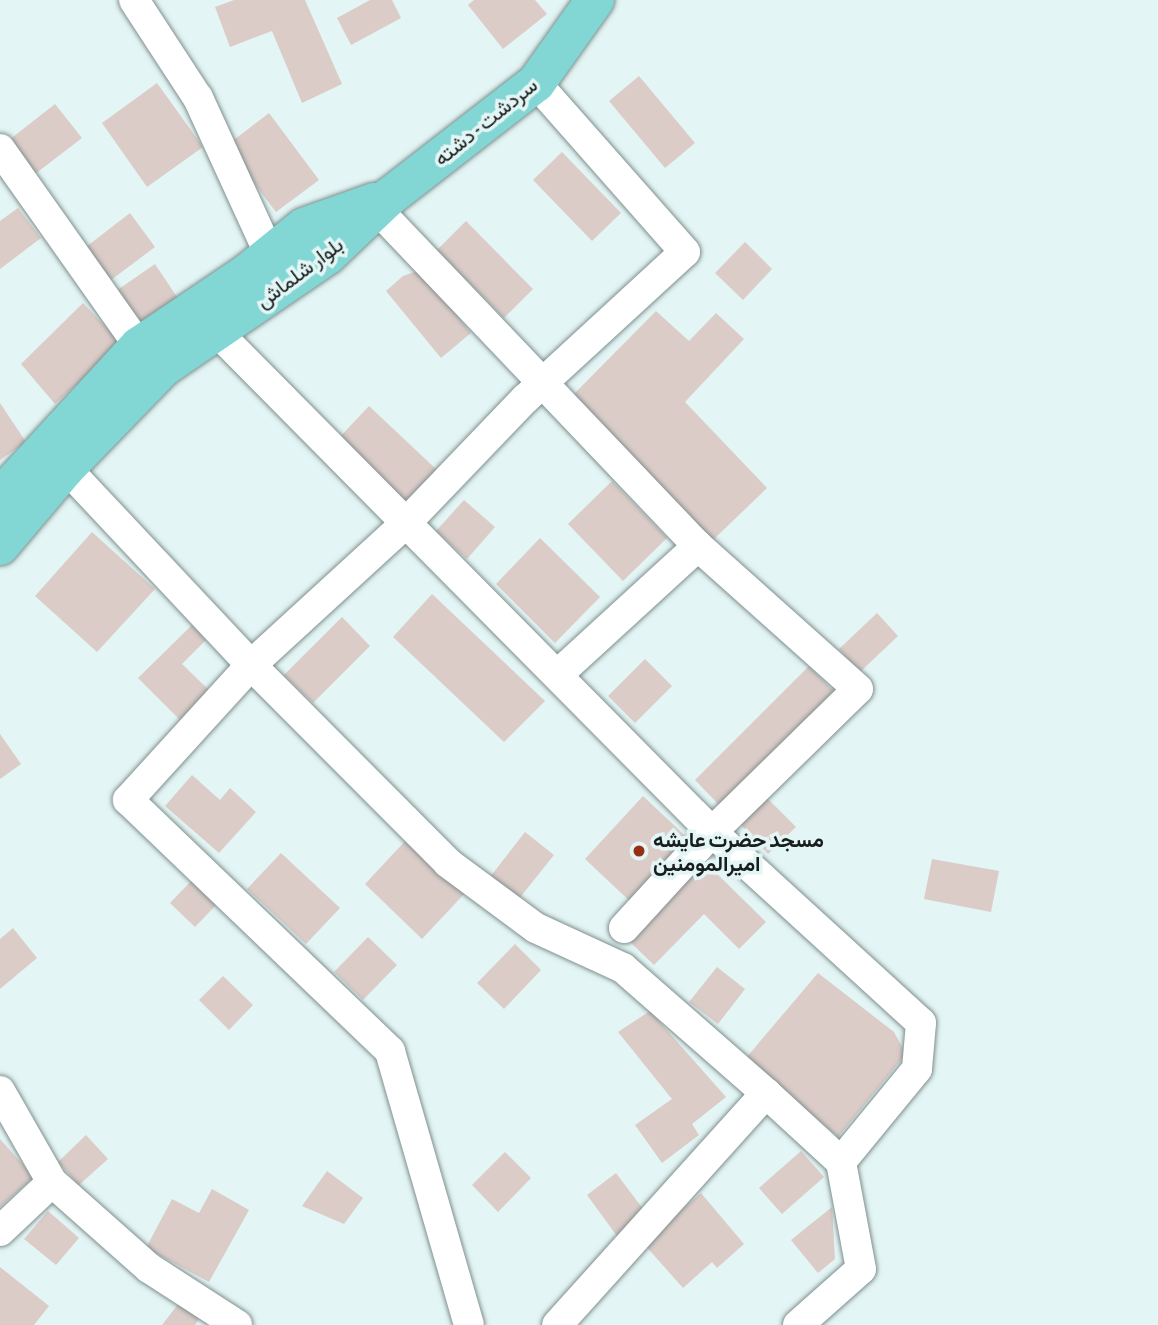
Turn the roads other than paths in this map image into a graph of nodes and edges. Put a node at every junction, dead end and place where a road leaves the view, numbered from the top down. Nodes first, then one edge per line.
1 (134, 0) edge
2 (595, 0) edge
3 (536, 83) junction
4 (0, 149) edge
5 (383, 202) junction
6 (246, 292) junction
7 (139, 346) junction
8 (546, 381) junction
9 (66, 468) junction
10 (0, 497) edge
11 (404, 525) junction
12 (0, 546) edge
13 (698, 546) junction
14 (251, 665) junction
15 (557, 675) junction
16 (712, 832) junction
17 (624, 928) dead end
18 (0, 1091) edge
19 (766, 1093) junction
20 (841, 1162) junction
21 (52, 1182) junction
22 (0, 1231) edge
23 (237, 1325) edge
24 (470, 1325) edge
25 (557, 1325) edge
26 (797, 1325) edge

1 - 6 street
2 - 3 main road, سردشت - دشته
3 - 5 main road, سردشت - دشته
3 - 8 street
4 - 7 street
5 - 6 main road, بلوار شلماش
5 - 8 street
6 - 7 main road, بلوار شلماش
6 - 9 main road, بلوار شلماش
6 - 11 street
7 - 10 main road, بلوار شلماش
8 - 11 street
8 - 13 street
9 - 12 main road, بلوار شلماش
9 - 14 street
11 - 14 street
11 - 15 street
13 - 15 street
13 - 16 street
14 - 19 street
14 - 24 street
15 - 16 street
16 - 17 street
16 - 20 street
18 - 21 street
19 - 20 street
19 - 25 street
20 - 26 street
21 - 22 street
21 - 23 street

